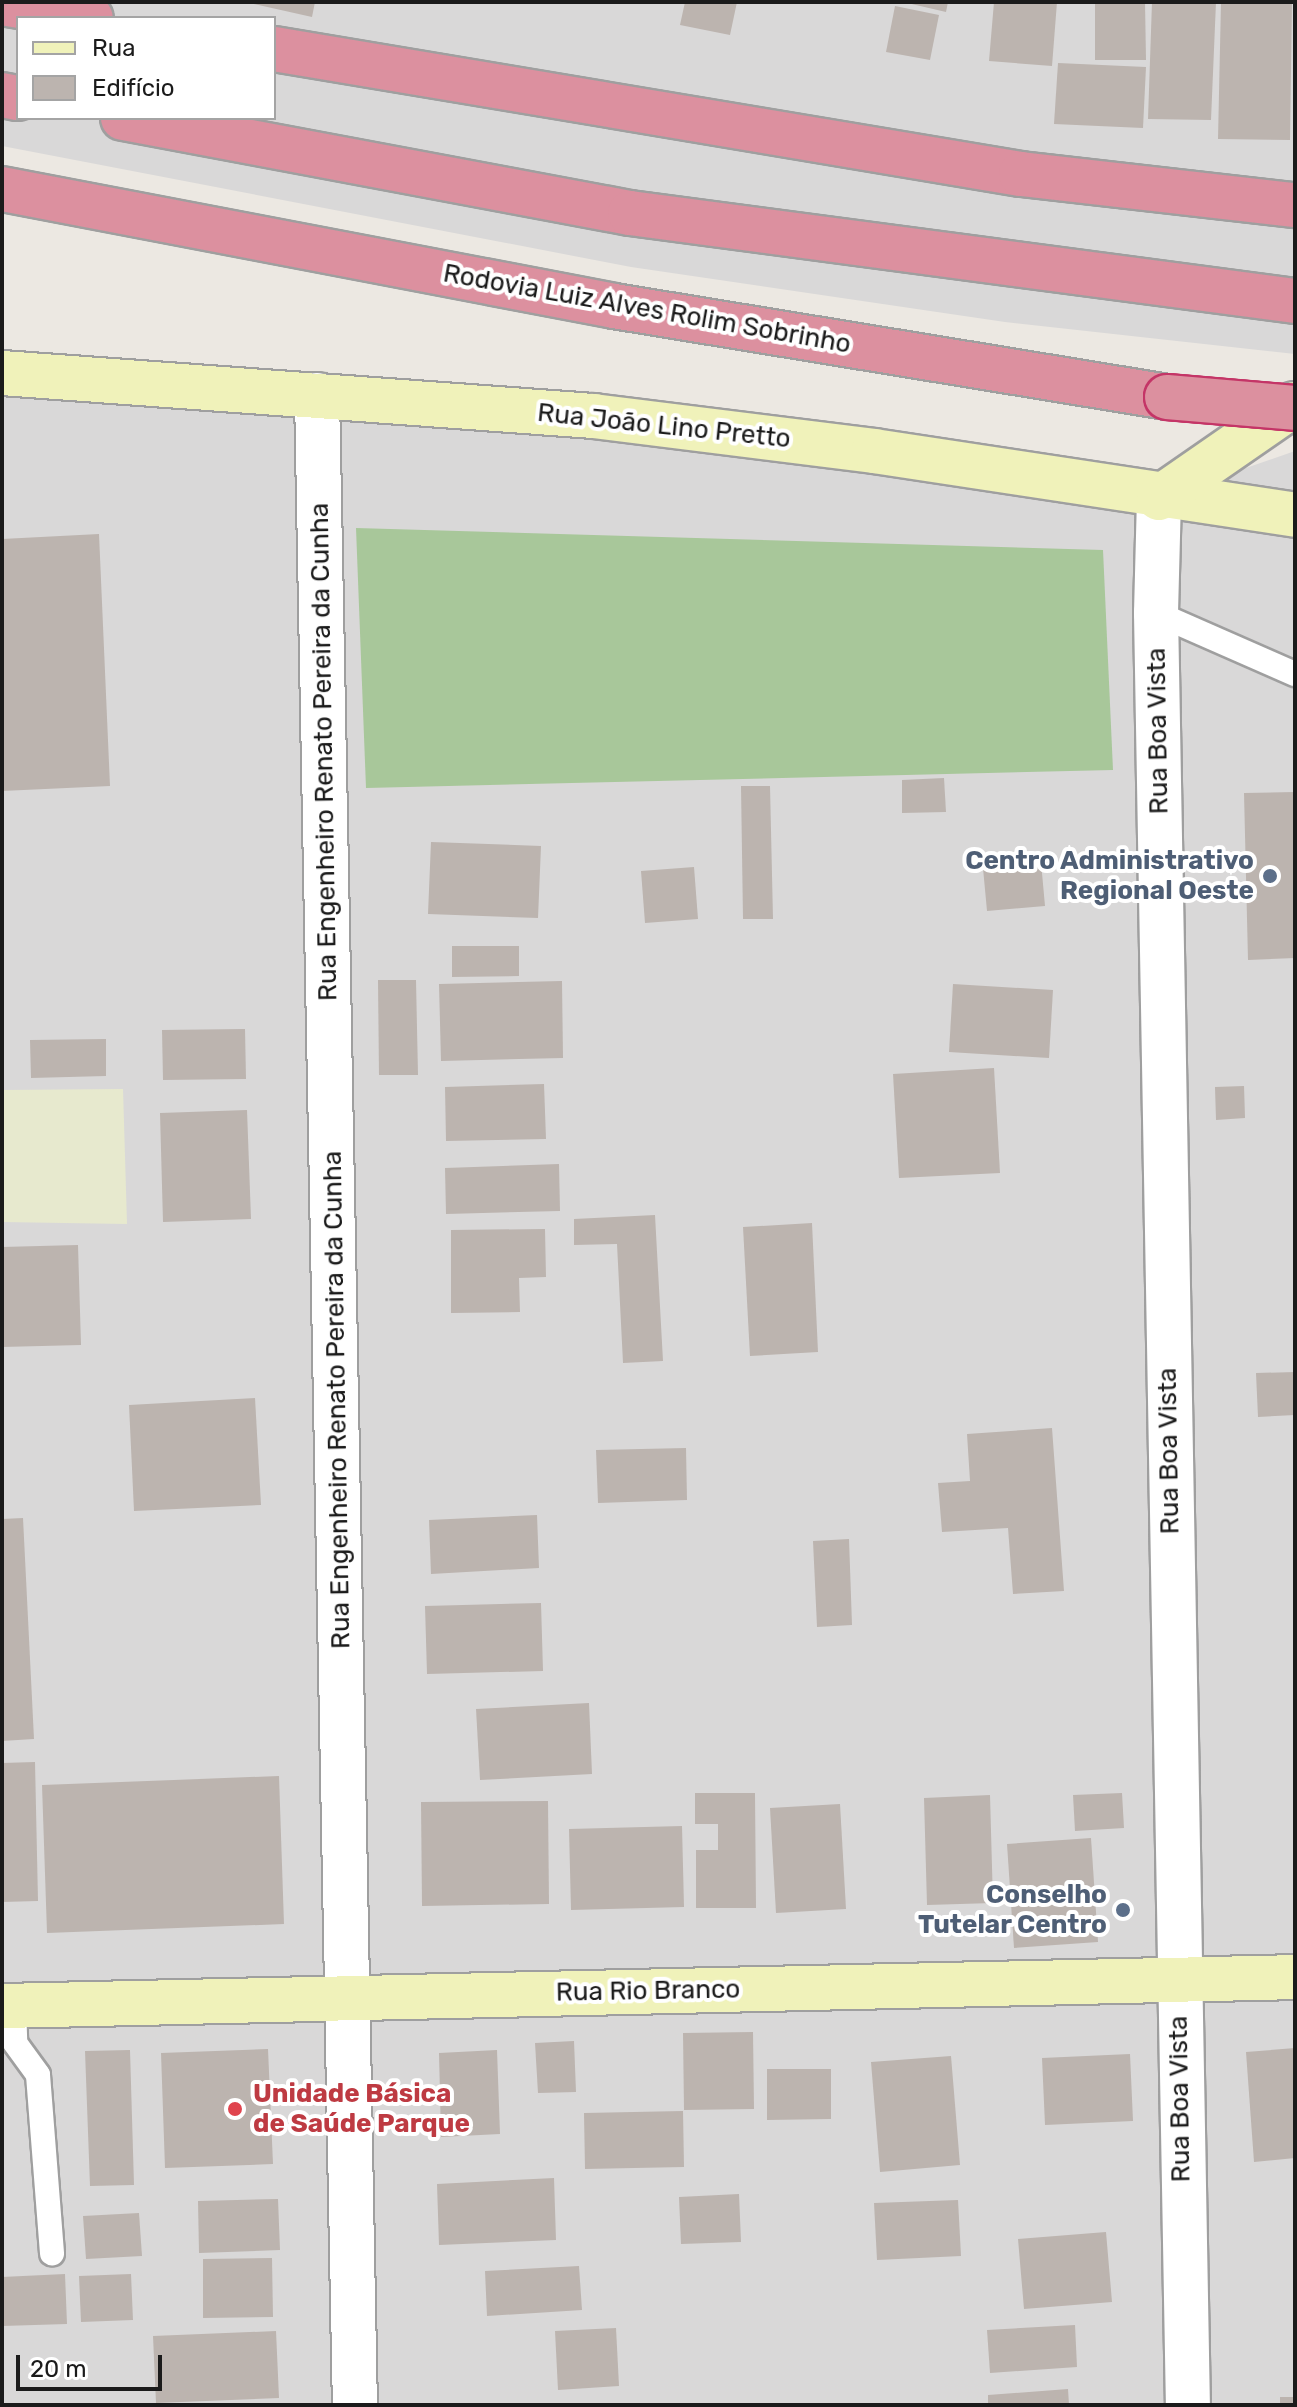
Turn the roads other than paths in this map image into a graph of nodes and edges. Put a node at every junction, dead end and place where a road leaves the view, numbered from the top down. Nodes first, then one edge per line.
1 (2, 3) edge
2 (79, 16) edge
3 (276, 49) edge
4 (134, 120) edge
5 (2, 189) edge
6 (1295, 205) edge
7 (1295, 301) edge
8 (2, 373) edge
9 (317, 395) junction
10 (1295, 406) edge
11 (1159, 498) junction
12 (1295, 515) edge
13 (1156, 613) junction
14 (1295, 674) edge
15 (1295, 1977) edge
16 (1177, 1979) junction
17 (348, 1998) junction
18 (8, 2006) edge
19 (52, 2253) dead end
20 (355, 2405) edge
21 (1188, 2405) edge

1 - 2 highway
3 - 6 highway
4 - 7 highway
5 - 10 highway, Rodovia Luiz Alves Rolim Sobrinho, bridge
8 - 9 street, Rua João Lino Pretto
9 - 11 street, Rua João Lino Pretto
9 - 17 street, Rua Engenheiro Renato Pereira da Cunha
10 - 11 street
11 - 12 street
11 - 13 street, Rua Boa Vista
13 - 14 lane
13 - 16 street, Rua Boa Vista
15 - 16 street, Rua Rio Branco
16 - 17 street, Rua Rio Branco
16 - 21 street, Rua Boa Vista
17 - 18 street, Rua Rio Branco
17 - 20 street, Rua Engenheiro Renato Pereira da Cunha
18 - 19 lane

